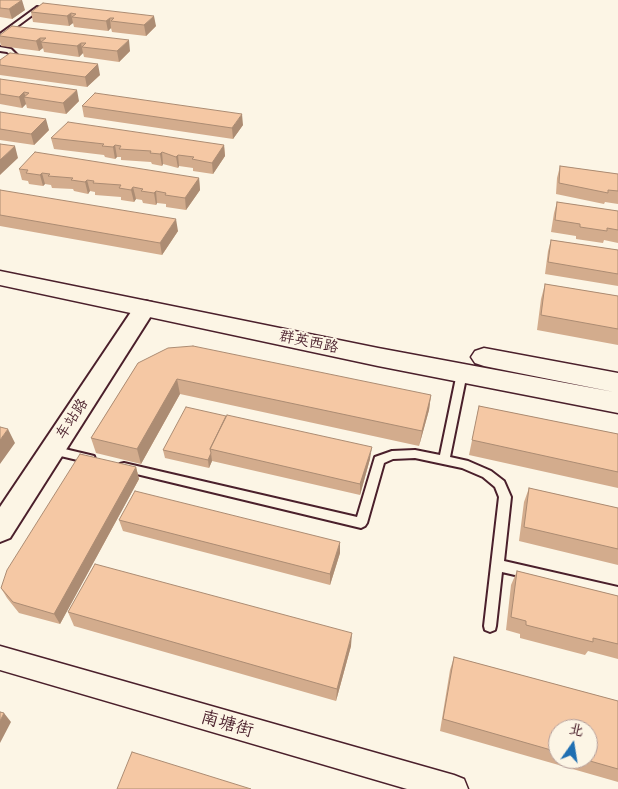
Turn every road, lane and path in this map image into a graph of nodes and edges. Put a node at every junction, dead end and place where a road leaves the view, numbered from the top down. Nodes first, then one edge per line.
1 (39, 8) edge
2 (0, 37) edge
3 (0, 49) edge
4 (0, 67) edge
5 (0, 260) edge
6 (0, 278) edge
7 (145, 308) junction
8 (462, 372) junction
9 (618, 383) edge
10 (618, 403) edge
11 (52, 450) junction
12 (444, 459) junction
13 (0, 530) edge
14 (497, 565) junction
15 (618, 593) edge
16 (490, 626) dead end
17 (0, 658) edge
18 (454, 789) edge

1 - 2 lane
3 - 4 lane
5 - 9 main road, 群英西路
6 - 7 main road, 群英西路
7 - 8 main road, 群英西路
7 - 11 street, 车站路
8 - 10 main road, 群英西路
8 - 12 lane
11 - 12 lane
11 - 13 street, 车站路
12 - 14 lane
14 - 15 lane
14 - 16 lane
17 - 18 street, 南塘街

